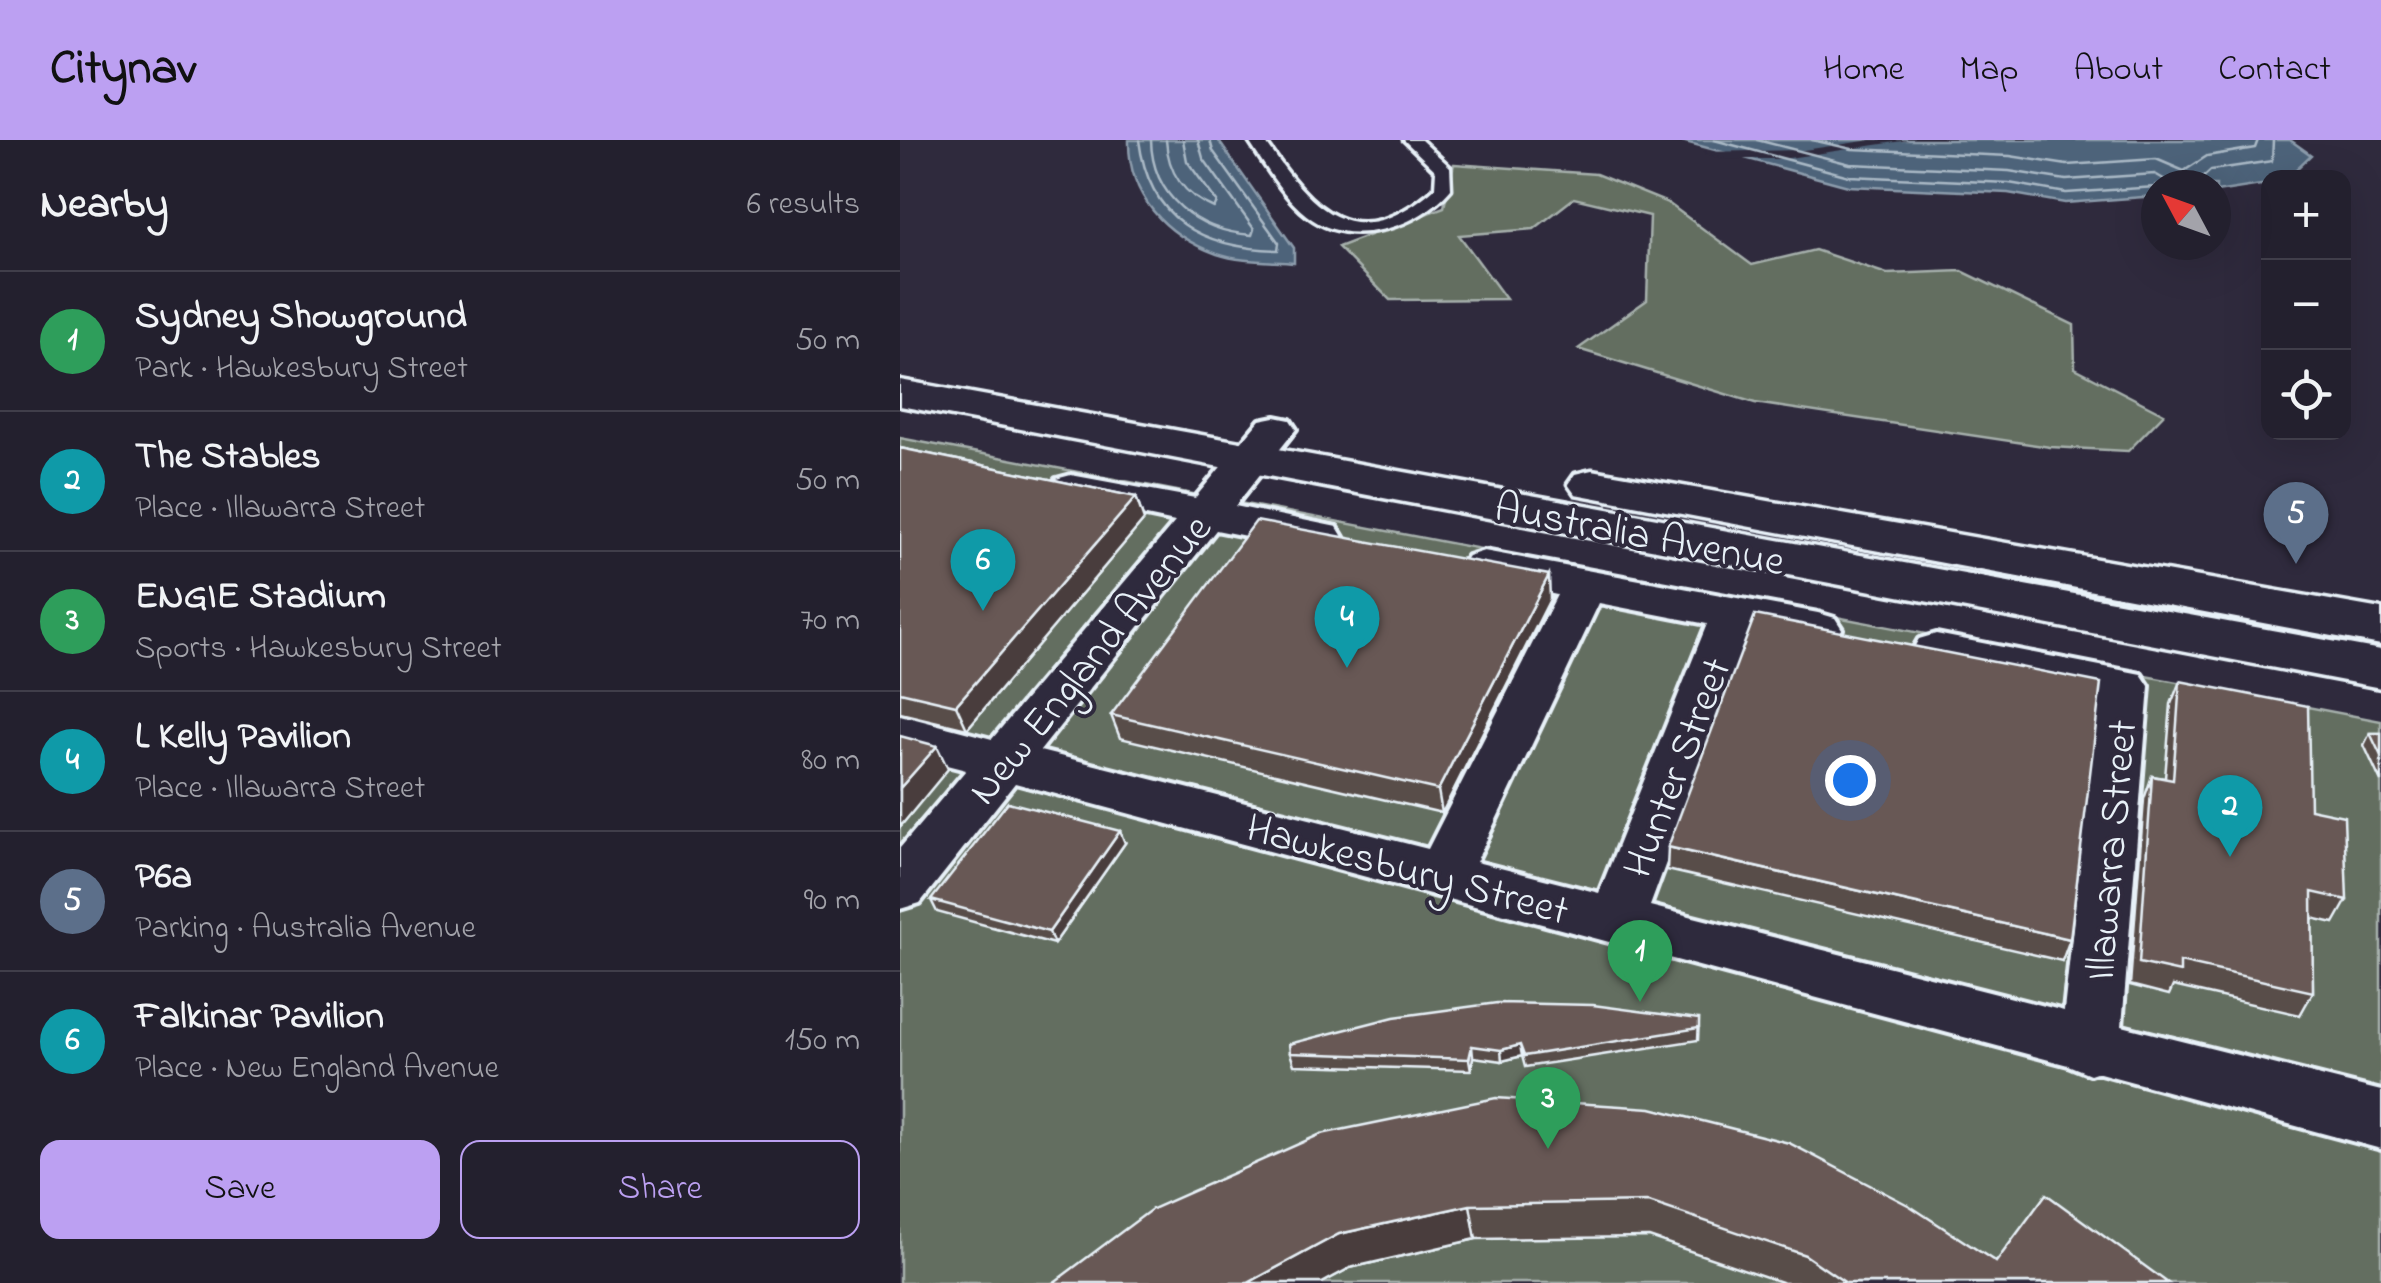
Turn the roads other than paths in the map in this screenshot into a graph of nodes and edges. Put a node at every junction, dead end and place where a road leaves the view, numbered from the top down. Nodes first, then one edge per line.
1 (1256, 140) edge
2 (1412, 140) edge
3 (900, 358) edge
4 (900, 393) edge
5 (1238, 475) junction
6 (1034, 481) edge
7 (1357, 543) edge
8 (1433, 557) edge
9 (1585, 584) junction
10 (1735, 614) junction
11 (2381, 627) edge
12 (2381, 670) edge
13 (900, 734) edge
14 (1003, 761) junction
15 (1441, 878) junction
16 (900, 888) edge
17 (1616, 921) junction
18 (2090, 1048) junction
19 (2381, 1120) edge

1 - 2 lane
3 - 5 main road, Australia Avenue
4 - 5 main road, Australia Avenue
5 - 6 street
5 - 7 street
5 - 11 main road, Australia Avenue
5 - 12 main road, Australia Avenue
5 - 14 street, New England Avenue
8 - 9 street, Illawarra Street
9 - 10 street, Illawarra Street
9 - 15 street
10 - 17 street, Hunter Street
10 - 18 street, Illawarra Street
13 - 14 street, Hawkesbury Street
14 - 15 street, Hawkesbury Street
14 - 16 street, New England Avenue
15 - 17 street, Hawkesbury Street
17 - 18 street, Hawkesbury Street
18 - 19 street, Hawkesbury Street

